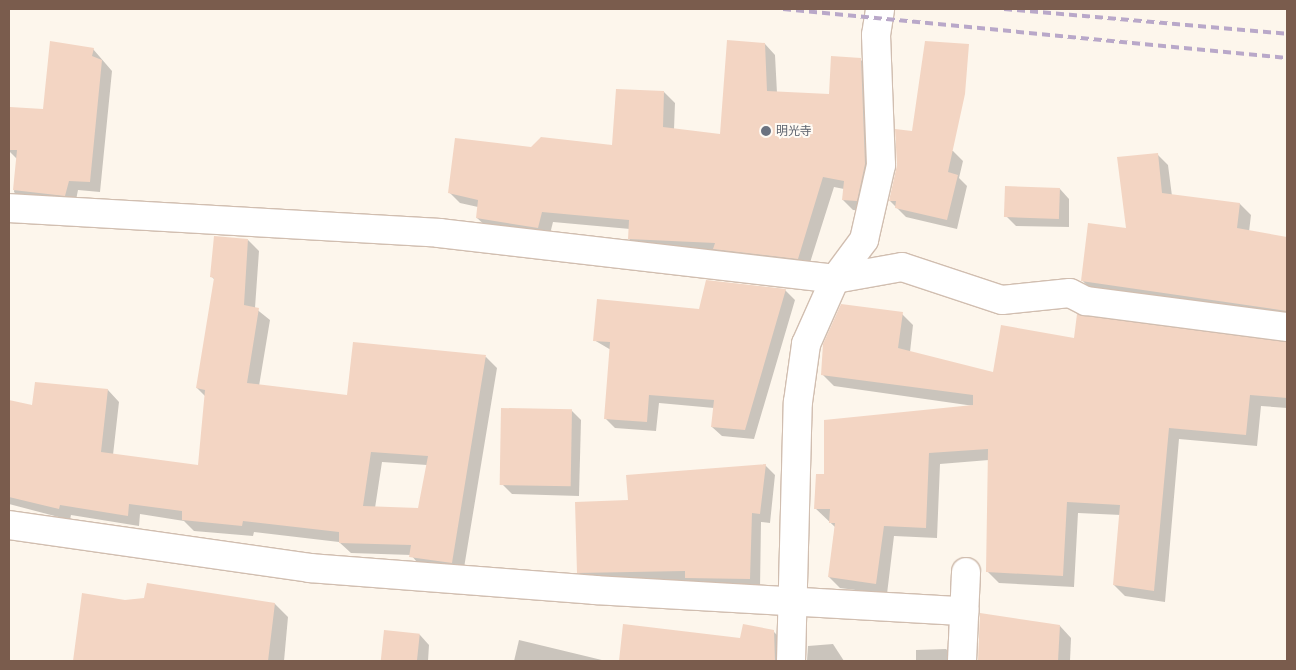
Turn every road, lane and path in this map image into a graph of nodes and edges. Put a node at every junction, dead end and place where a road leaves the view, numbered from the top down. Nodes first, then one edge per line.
1 (880, 9) edge
2 (9, 208) edge
3 (835, 279) junction
4 (1287, 327) edge
5 (9, 525) edge
6 (966, 572) dead end
7 (793, 600) junction
8 (964, 611) junction
9 (791, 661) edge
10 (962, 661) edge

1 - 3 street
2 - 3 street
3 - 4 street
3 - 7 street
5 - 7 street
6 - 8 street
7 - 8 street
7 - 9 street
8 - 10 street

